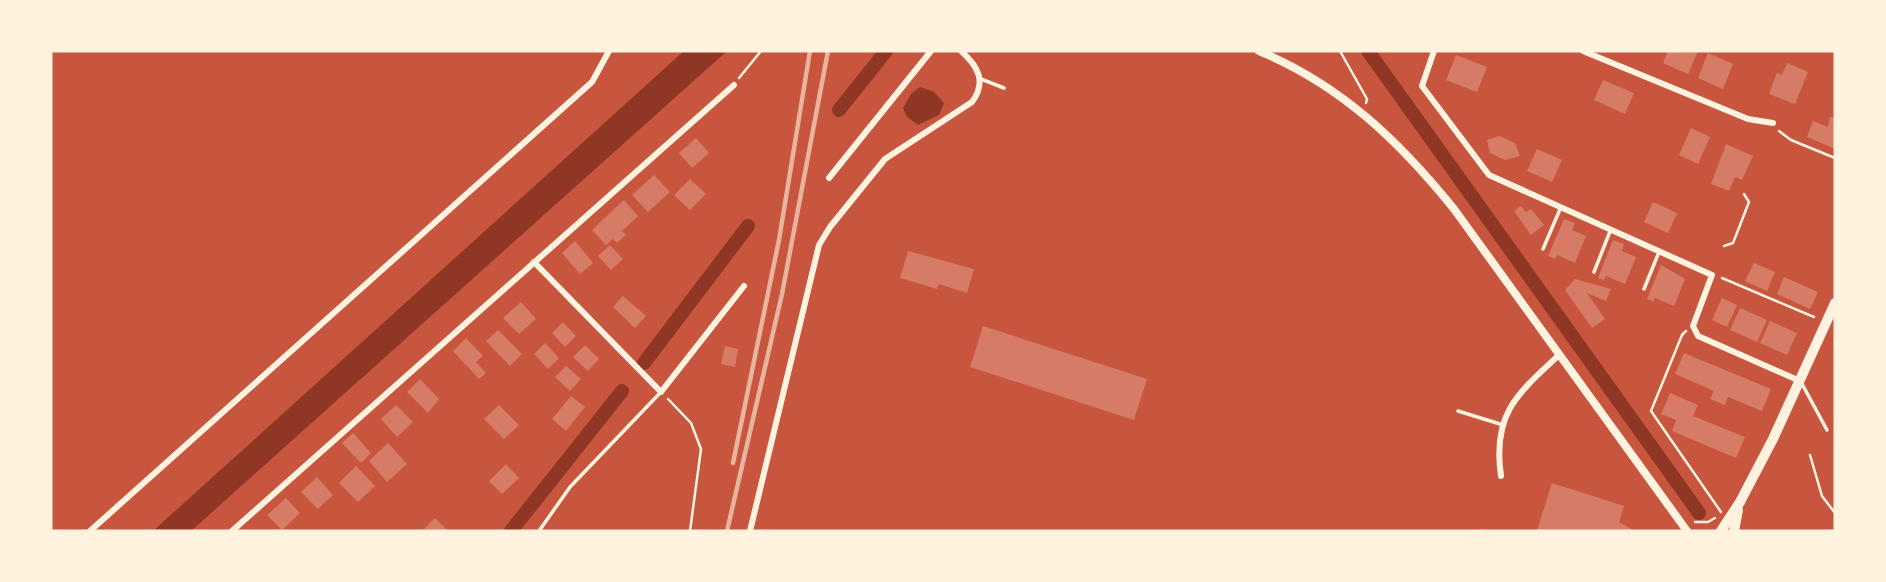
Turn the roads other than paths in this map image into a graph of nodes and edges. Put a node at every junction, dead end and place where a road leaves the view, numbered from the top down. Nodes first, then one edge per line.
1 (609, 51) edge
2 (931, 51) edge
3 (961, 51) edge
4 (1259, 51) edge
5 (1434, 51) edge
6 (1583, 51) edge
7 (981, 79) junction
8 (734, 85) road end
9 (1004, 88) dead end
10 (1773, 123) road end
11 (829, 178) dead end
12 (1561, 207) junction
13 (1611, 229) junction
14 (1544, 249) dead end
15 (1659, 251) junction
16 (534, 262) junction
17 (1594, 272) dead end
18 (744, 286) dead end
19 (1644, 289) dead end
20 (1835, 303) edge
21 (1559, 355) junction
22 (1800, 381) junction
23 (661, 392) junction
24 (1458, 411) dead end
25 (1500, 424) junction
26 (1827, 430) dead end
27 (1501, 476) dead end
28 (1740, 502) junction
29 (1667, 506) junction
30 (90, 531) edge
31 (232, 531) edge
32 (539, 531) edge
33 (750, 531) edge
34 (1679, 531) edge
35 (1687, 531) edge
36 (1721, 531) edge
37 (1734, 531) edge

1 - 30 street
2 - 11 street
3 - 7 street
4 - 21 street
5 - 12 street
6 - 10 street
7 - 9 lane
7 - 33 street
8 - 16 street
12 - 13 street
12 - 14 lane
13 - 15 street
13 - 17 lane
15 - 19 lane
15 - 22 street
16 - 23 street
16 - 31 street
18 - 23 street
20 - 22 main road
21 - 25 street
21 - 29 street
22 - 26 lane
22 - 28 main road
23 - 32 lane
24 - 25 lane
25 - 27 street
28 - 36 main road
28 - 37 main road
29 - 34 street
29 - 35 street

